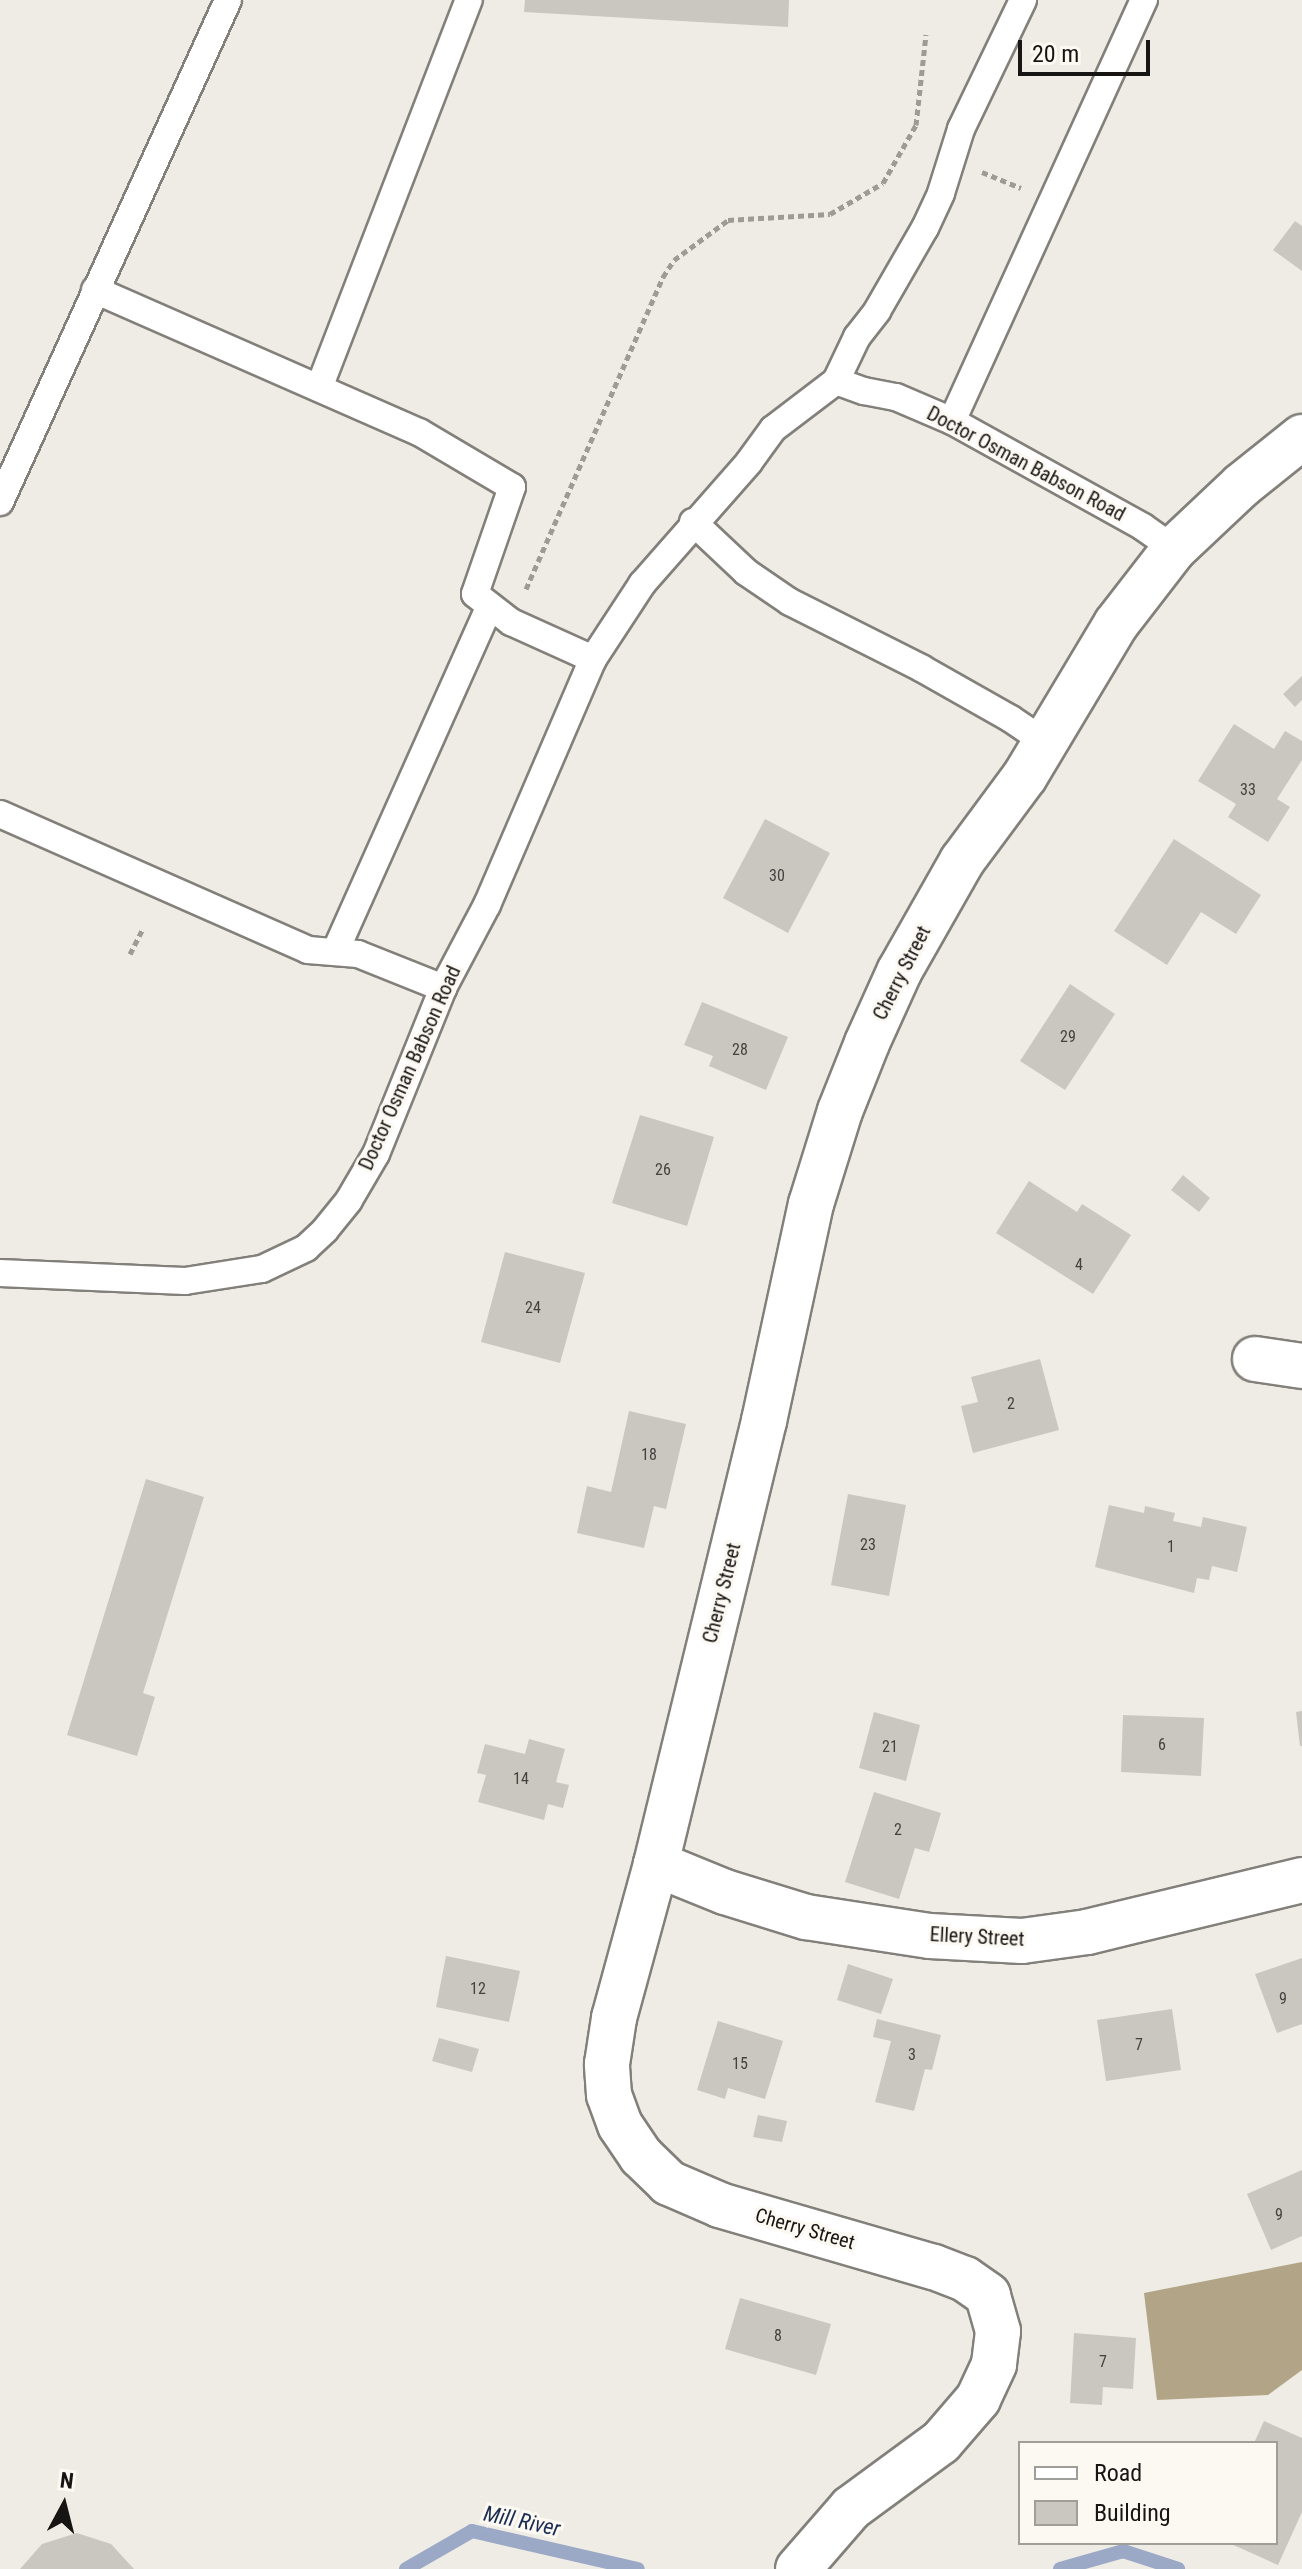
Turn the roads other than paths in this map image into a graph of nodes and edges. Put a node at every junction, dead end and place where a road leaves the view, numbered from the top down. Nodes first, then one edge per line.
1 (228, 0) edge
2 (469, 0) edge
3 (1023, 0) edge
4 (1144, 0) edge
5 (95, 290) junction
6 (836, 381) junction
7 (319, 388) junction
8 (952, 421) junction
9 (1302, 437) edge
10 (0, 502) edge
11 (693, 522) junction
12 (1174, 549) junction
13 (490, 606) junction
14 (593, 659) junction
15 (1045, 742) junction
16 (0, 814) edge
17 (335, 952) junction
18 (443, 988) junction
19 (0, 1273) edge
20 (1255, 1359) dead end
21 (1302, 1366) edge
22 (656, 1864) junction
23 (1302, 1880) edge
24 (798, 2569) edge

1 - 5 lane
2 - 7 lane
3 - 6 lane
4 - 8 lane
5 - 7 lane
5 - 10 lane
6 - 8 lane, Doctor Osman Babson Road
6 - 11 lane, Doctor Osman Babson Road
7 - 13 lane
8 - 12 lane, Doctor Osman Babson Road
9 - 12 street, Cherry Street
11 - 14 lane, Doctor Osman Babson Road
11 - 15 lane
12 - 15 street, Cherry Street
13 - 14 lane
13 - 17 lane
14 - 18 lane, Doctor Osman Babson Road
15 - 22 street, Cherry Street
16 - 17 lane
17 - 18 lane
18 - 19 lane, Doctor Osman Babson Road
20 - 21 street
22 - 23 street, Ellery Street
22 - 24 street, Cherry Street

